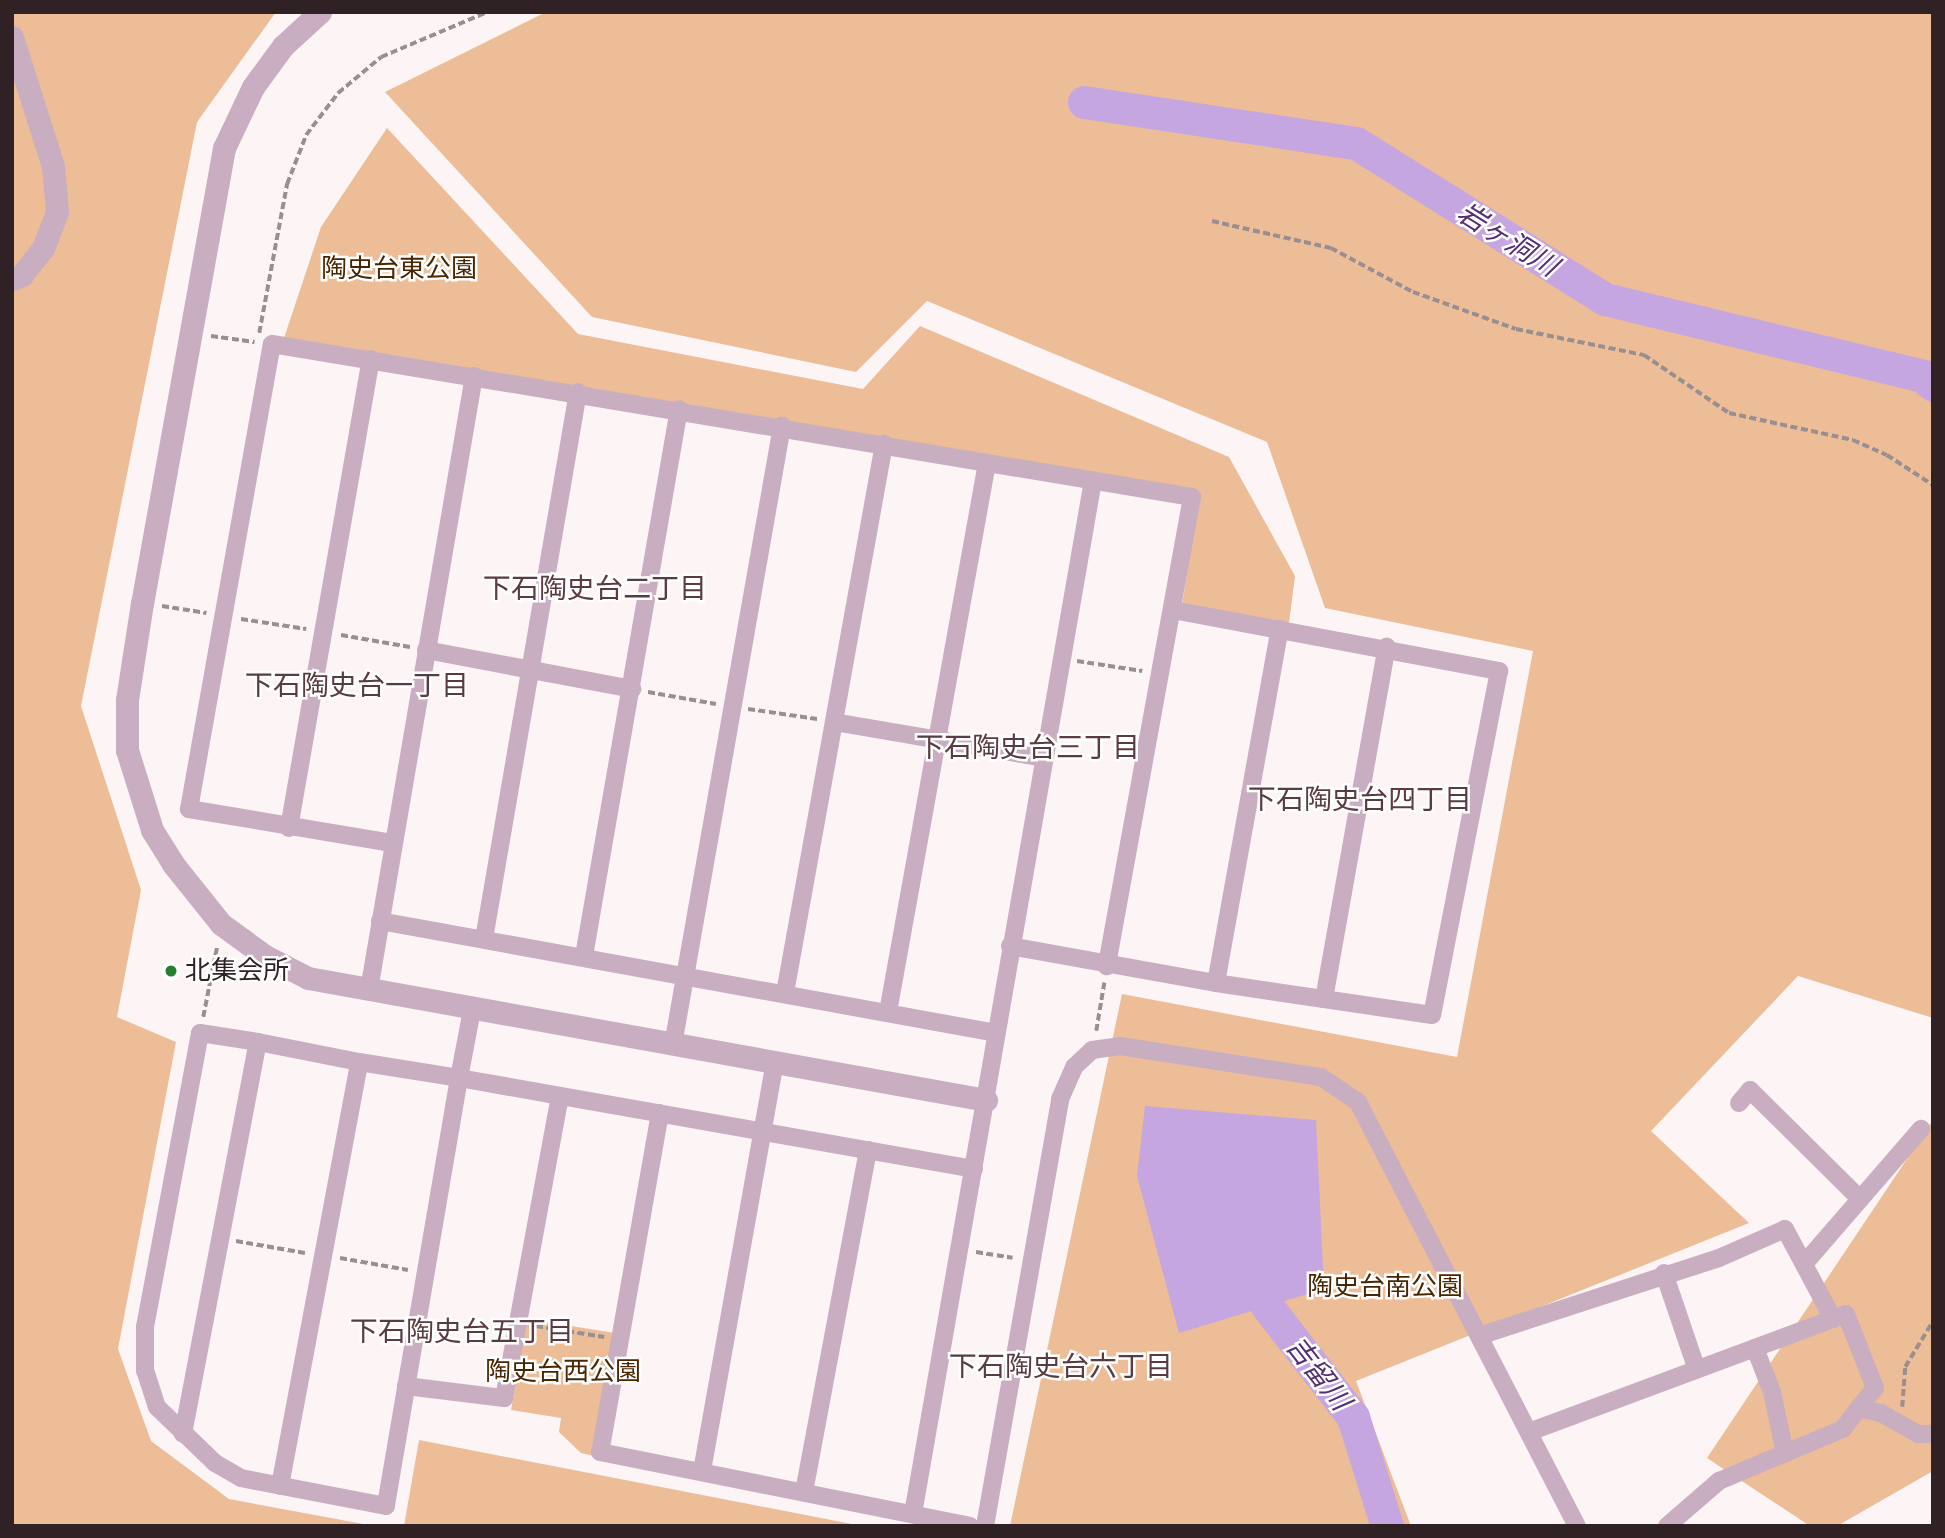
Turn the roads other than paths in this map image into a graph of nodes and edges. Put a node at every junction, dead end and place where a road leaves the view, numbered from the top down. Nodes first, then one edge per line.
1 (320, 12) edge
2 (12, 37) edge
3 (12, 279) edge
4 (371, 359) junction
5 (474, 376) junction
6 (578, 392) junction
7 (679, 409) junction
8 (782, 426) junction
9 (884, 444) junction
10 (987, 463) junction
11 (1093, 481) junction
12 (1172, 610) junction
13 (1280, 629) junction
14 (1387, 647) junction
15 (426, 650) junction
16 (529, 670) junction
17 (632, 689) junction
18 (834, 722) junction
19 (937, 740) junction
20 (1044, 758) junction
21 (289, 828) junction
22 (392, 843) junction
23 (380, 921) junction
24 (484, 939) junction
25 (1010, 946) junction
26 (584, 956) junction
27 (1107, 966) junction
28 (686, 975) junction
29 (1216, 983) junction
30 (369, 990) junction
31 (785, 993) junction
32 (1324, 999) junction
33 (472, 1010) junction
34 (888, 1012) junction
35 (996, 1032) junction
36 (258, 1042) junction
37 (673, 1045) junction
38 (359, 1062) junction
39 (775, 1063) junction
40 (459, 1078) junction
41 (560, 1096) junction
42 (986, 1100) junction
43 (1739, 1103) dead end
44 (660, 1113) junction
45 (1921, 1129) dead end
46 (765, 1132) junction
47 (868, 1150) junction
48 (974, 1169) junction
49 (1860, 1199) junction
50 (1804, 1264) junction
51 (1664, 1273) junction
52 (1833, 1319) junction
53 (1479, 1336) junction
54 (1755, 1348) junction
55 (1697, 1370) junction
56 (406, 1386) junction
57 (1859, 1408) junction
58 (1529, 1432) junction
59 (183, 1434) junction
60 (1929, 1434) road end
61 (1786, 1453) junction
62 (702, 1471) junction
63 (280, 1486) junction
64 (804, 1492) junction
65 (914, 1514) junction
66 (970, 1526) edge
67 (985, 1526) edge
68 (1577, 1526) edge
69 (1667, 1526) edge

1 - 30 street
2 - 3 street
4 - 5 street
4 - 21 street
4 - 21 street
5 - 6 street
5 - 15 street
6 - 7 street
6 - 16 street
7 - 8 street
7 - 17 street
8 - 9 street
8 - 28 street
9 - 10 street
9 - 18 street
10 - 11 street
10 - 19 street
11 - 12 street
11 - 20 street
12 - 13 street
12 - 27 street
13 - 14 street
13 - 29 street
14 - 32 street
14 - 32 street
15 - 16 street
15 - 22 street
16 - 17 street
16 - 24 street
17 - 26 street
18 - 19 street
18 - 31 street
19 - 20 street
19 - 34 street
20 - 25 street
21 - 22 street
22 - 23 street
23 - 24 street
23 - 30 street
24 - 26 street
25 - 27 street
25 - 35 street
26 - 28 street
27 - 29 street
28 - 31 street
28 - 37 street
29 - 32 street
30 - 33 street
31 - 34 street
33 - 37 street
33 - 40 street
34 - 35 street
35 - 42 street
36 - 38 street
36 - 59 street
36 - 59 street
37 - 39 street
38 - 40 street
38 - 63 street
39 - 42 street
39 - 46 street
40 - 41 street
40 - 56 street
41 - 44 street
41 - 56 street
42 - 48 street
43 - 49 street
44 - 46 street
44 - 62 street
45 - 49 street
46 - 47 street
46 - 62 street
47 - 48 street
47 - 64 street
48 - 65 street
49 - 50 street
50 - 51 street
50 - 52 street
51 - 53 street
51 - 55 street
52 - 54 street
52 - 57 street
53 - 58 street
53 - 67 street
54 - 55 street
54 - 61 street
55 - 58 street
56 - 63 street
57 - 60 street
57 - 61 street
58 - 68 street
59 - 63 street
61 - 69 street
62 - 64 street
64 - 65 street
65 - 66 street

